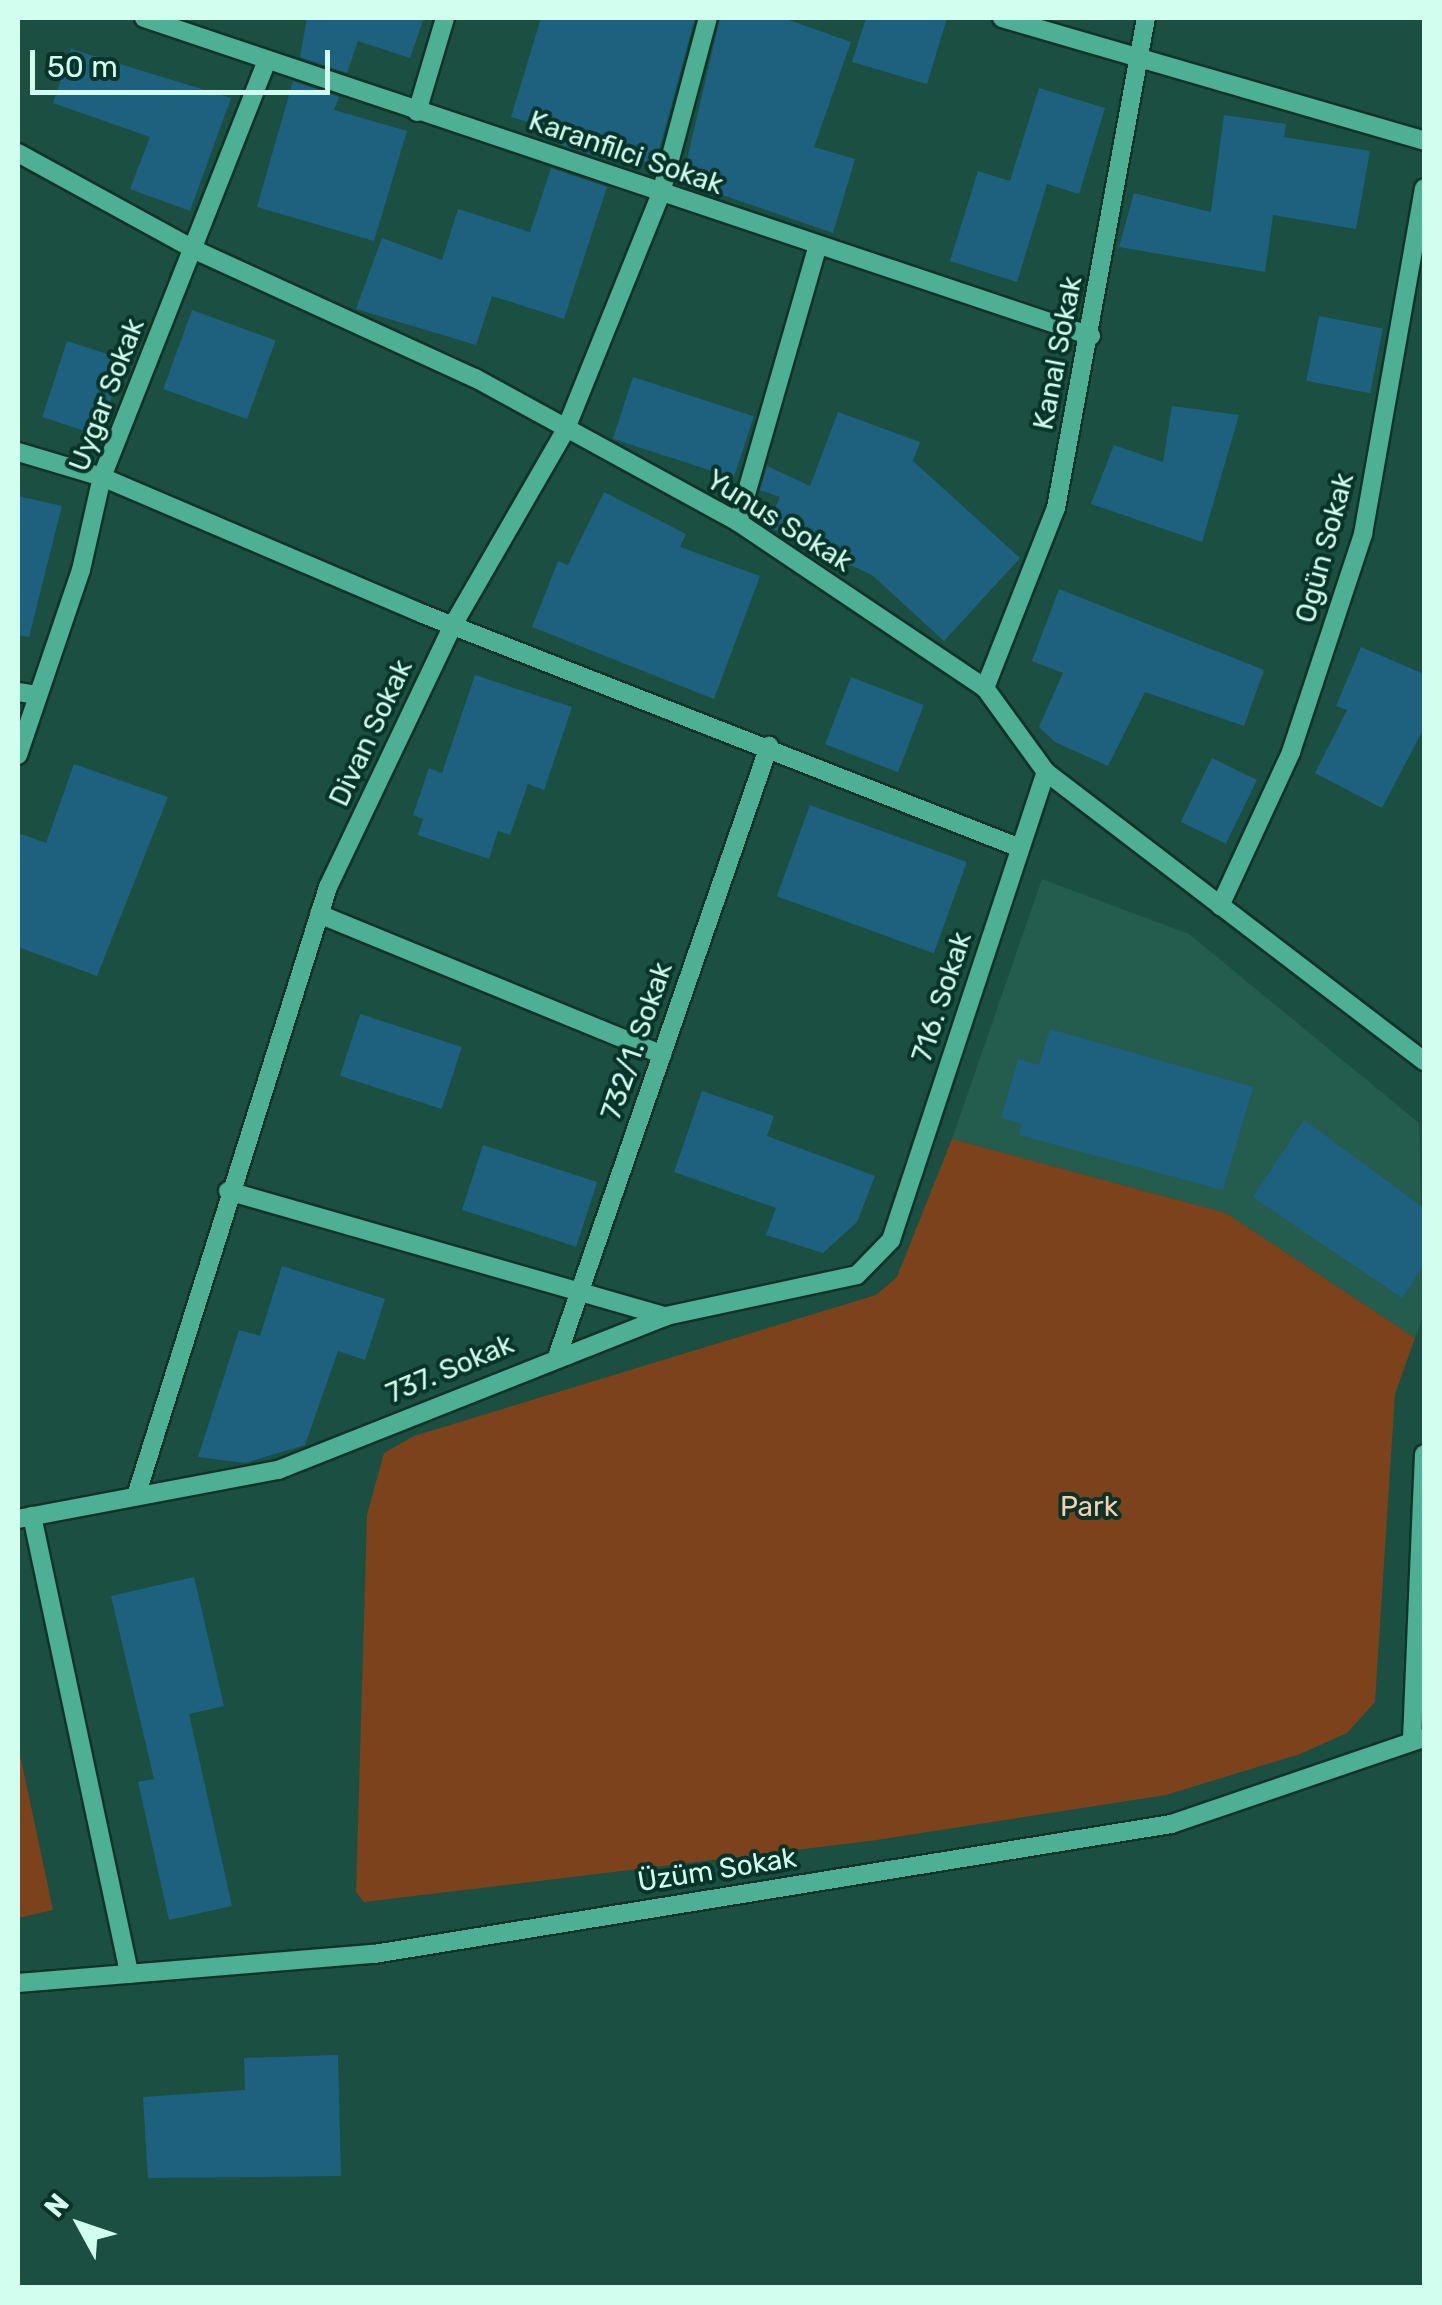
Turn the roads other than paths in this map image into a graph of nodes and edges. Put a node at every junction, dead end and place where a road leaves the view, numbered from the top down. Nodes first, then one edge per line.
1 (144, 18) edge
2 (446, 18) edge
3 (708, 18) edge
4 (1002, 18) edge
5 (1146, 18) edge
6 (190, 26) edge
7 (1141, 59) junction
8 (267, 61) junction
9 (417, 112) junction
10 (1424, 141) edge
11 (18, 154) edge
12 (1424, 188) edge
13 (660, 193) junction
14 (817, 249) junction
15 (195, 250) junction
16 (1091, 336) junction
17 (565, 431) junction
18 (18, 452) edge
19 (102, 477) junction
20 (738, 522) junction
21 (453, 625) junction
22 (985, 688) junction
23 (18, 692) edge
24 (38, 695) junction
25 (769, 746) junction
26 (18, 755) edge
27 (1046, 772) junction
28 (1020, 848) junction
29 (1220, 906) junction
30 (320, 914) junction
31 (662, 1055) junction
32 (1424, 1061) edge
33 (228, 1191) junction
34 (890, 1240) joint
35 (579, 1295) junction
36 (666, 1316) junction
37 (558, 1354) junction
38 (1424, 1454) edge
39 (136, 1496) junction
40 (25, 1517) edge
41 (1418, 1739) edge
42 (129, 1974) junction
43 (18, 1983) edge

1 - 6 street, Karanfilci Sokak
2 - 9 street
3 - 13 street, Divan Sokak
4 - 7 street
5 - 7 street, Kanal Sokak
6 - 8 street, Karanfilci Sokak
7 - 10 street
7 - 16 street, Kanal Sokak
8 - 9 street, Karanfilci Sokak
8 - 15 street, Uygar Sokak
9 - 13 street, Karanfilci Sokak
11 - 15 street, Yunus Sokak
12 - 29 street, Ogün Sokak
13 - 14 street, Karanfilci Sokak
13 - 17 street, Divan Sokak
14 - 16 street, Karanfilci Sokak
14 - 20 street
15 - 17 street, Yunus Sokak
15 - 19 street, Uygar Sokak
16 - 22 street, Kanal Sokak
17 - 20 street, Yunus Sokak
17 - 21 street, Divan Sokak
18 - 19 street
19 - 21 street
19 - 24 street, Uygar Sokak
20 - 22 street, Yunus Sokak
21 - 25 street
21 - 30 street, Divan Sokak
22 - 27 street, Yunus Sokak
23 - 24 street
24 - 26 street, Uygar Sokak
25 - 28 street
25 - 31 street, 732/1. Sokak
27 - 28 street, 716. Sokak
27 - 29 street, Yunus Sokak
28 - 34 street, 716. Sokak
29 - 32 street, Yunus Sokak
30 - 31 street
30 - 33 street, Divan Sokak
31 - 35 street, 732/1. Sokak
33 - 35 street
33 - 39 street, Divan Sokak
34 - 36 street, 737. Sokak
35 - 36 street
35 - 37 street, 732/1. Sokak
36 - 37 street, 737. Sokak
37 - 39 street, 737. Sokak
38 - 41 street
39 - 40 street, 737. Sokak
40 - 42 street
41 - 42 street, Üzüm Sokak
42 - 43 street, Üzüm Sokak

